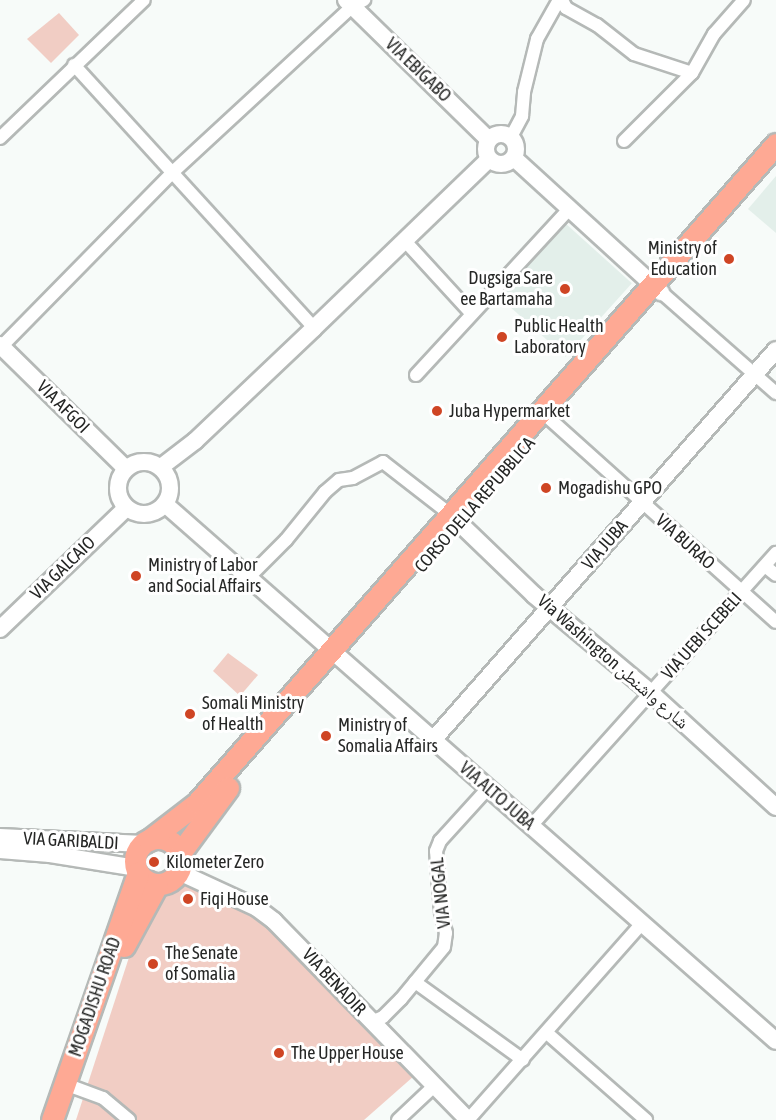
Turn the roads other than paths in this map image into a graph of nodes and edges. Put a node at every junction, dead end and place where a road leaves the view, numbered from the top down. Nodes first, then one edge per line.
1 (144, 0) edge
2 (560, 0) edge
3 (744, 0) edge
4 (354, 2) edge
5 (75, 65) junction
6 (692, 73) junction
7 (511, 137) junction
8 (0, 138) edge
9 (489, 140) junction
10 (624, 141) dead end
11 (776, 144) edge
12 (514, 158) junction
13 (489, 159) junction
14 (776, 162) edge
15 (174, 171) junction
16 (569, 209) junction
17 (405, 241) junction
18 (656, 288) junction
19 (471, 314) junction
20 (314, 328) junction
21 (0, 347) edge
22 (776, 350) edge
23 (416, 375) dead end
24 (754, 375) junction
25 (776, 393) edge
26 (546, 416) junction
27 (161, 467) junction
28 (125, 468) junction
29 (641, 503) junction
30 (165, 504) junction
31 (126, 508) junction
32 (456, 520) junction
33 (776, 553) edge
34 (765, 566) junction
35 (776, 575) edge
36 (248, 578) junction
37 (741, 592) junction
38 (549, 608) junction
39 (776, 622) edge
40 (0, 629) edge
41 (336, 654) junction
42 (651, 693) junction
43 (433, 740) junction
44 (488, 788) junction
45 (776, 807) edge
46 (531, 826) junction
47 (0, 837) edge
48 (146, 842) junction
49 (0, 850) edge
50 (180, 862) junction
51 (137, 870) junction
52 (157, 885) junction
53 (642, 924) junction
54 (415, 982) junction
55 (371, 1022) junction
56 (547, 1033) junction
57 (776, 1040) edge
58 (523, 1060) junction
59 (71, 1086) junction
60 (433, 1087) junction
61 (52, 1120) edge
62 (67, 1120) edge
63 (129, 1120) edge
64 (398, 1120) edge
65 (468, 1120) edge
66 (646, 1120) edge

1 - 5 street
2 - 6 street
2 - 7 street
3 - 6 street
4 - 9 street, VIA EBIGABO
4 - 15 street
5 - 8 street
5 - 15 street
6 - 10 street
7 - 9 street
7 - 12 street
9 - 13 street
11 - 18 highway
12 - 13 street
12 - 16 street
13 - 17 street
14 - 18 highway
15 - 20 street
15 - 21 street
16 - 18 street
16 - 19 street
17 - 19 street
17 - 20 street
18 - 24 street
18 - 26 highway
19 - 23 street
20 - 27 street
21 - 28 street, VIA AFGOI
22 - 24 street, VIA JUBA
24 - 25 street
24 - 29 street, VIA JUBA
26 - 29 street, VIA BURAO
26 - 32 highway
27 - 28 street
27 - 30 street
28 - 31 street
29 - 37 street, VIA BURAO
29 - 38 street, VIA JUBA
30 - 31 street
30 - 36 street, VIA ALTO JUBA
31 - 40 street, VIA GALCAIO
32 - 36 street
32 - 38 street, Via Washington شارع واشنطن
32 - 41 highway
33 - 34 street, VIA UEBI SCEBELI
34 - 35 street
34 - 37 street, VIA UEBI SCEBELI
36 - 41 street, VIA ALTO JUBA
37 - 39 street, VIA BURAO
37 - 42 street, VIA UEBI SCEBELI
38 - 42 street, Via Washington شارع واشنطن
38 - 43 street, VIA JUBA
41 - 43 street, VIA ALTO JUBA
41 - 48 highway
41 - 50 highway
42 - 45 street, Via Washington شارع واشنطن
42 - 46 street, VIA UEBI SCEBELI
43 - 44 street, VIA ALTO JUBA
44 - 46 street, VIA ALTO JUBA
44 - 54 street, VIA NOGAL
46 - 53 street, VIA ALTO JUBA
47 - 48 street, VIA GARIBALDI
48 - 50 highway
48 - 51 highway
49 - 51 street, VIA GARIBALDI
50 - 52 highway
50 - 55 street, VIA BENADIR
51 - 52 highway
51 - 59 highway, MOGADISHU ROAD
52 - 59 highway, MOGADISHU ROAD
53 - 56 street
53 - 57 street, VIA ALTO JUBA
54 - 55 street, VIA NOGAL
54 - 58 street
55 - 60 street, VIA BENADIR
56 - 58 street
56 - 66 street
58 - 65 street
59 - 61 highway, MOGADISHU ROAD
59 - 62 highway, MOGADISHU ROAD
59 - 63 street
60 - 64 street
60 - 65 street, VIA BENADIR

